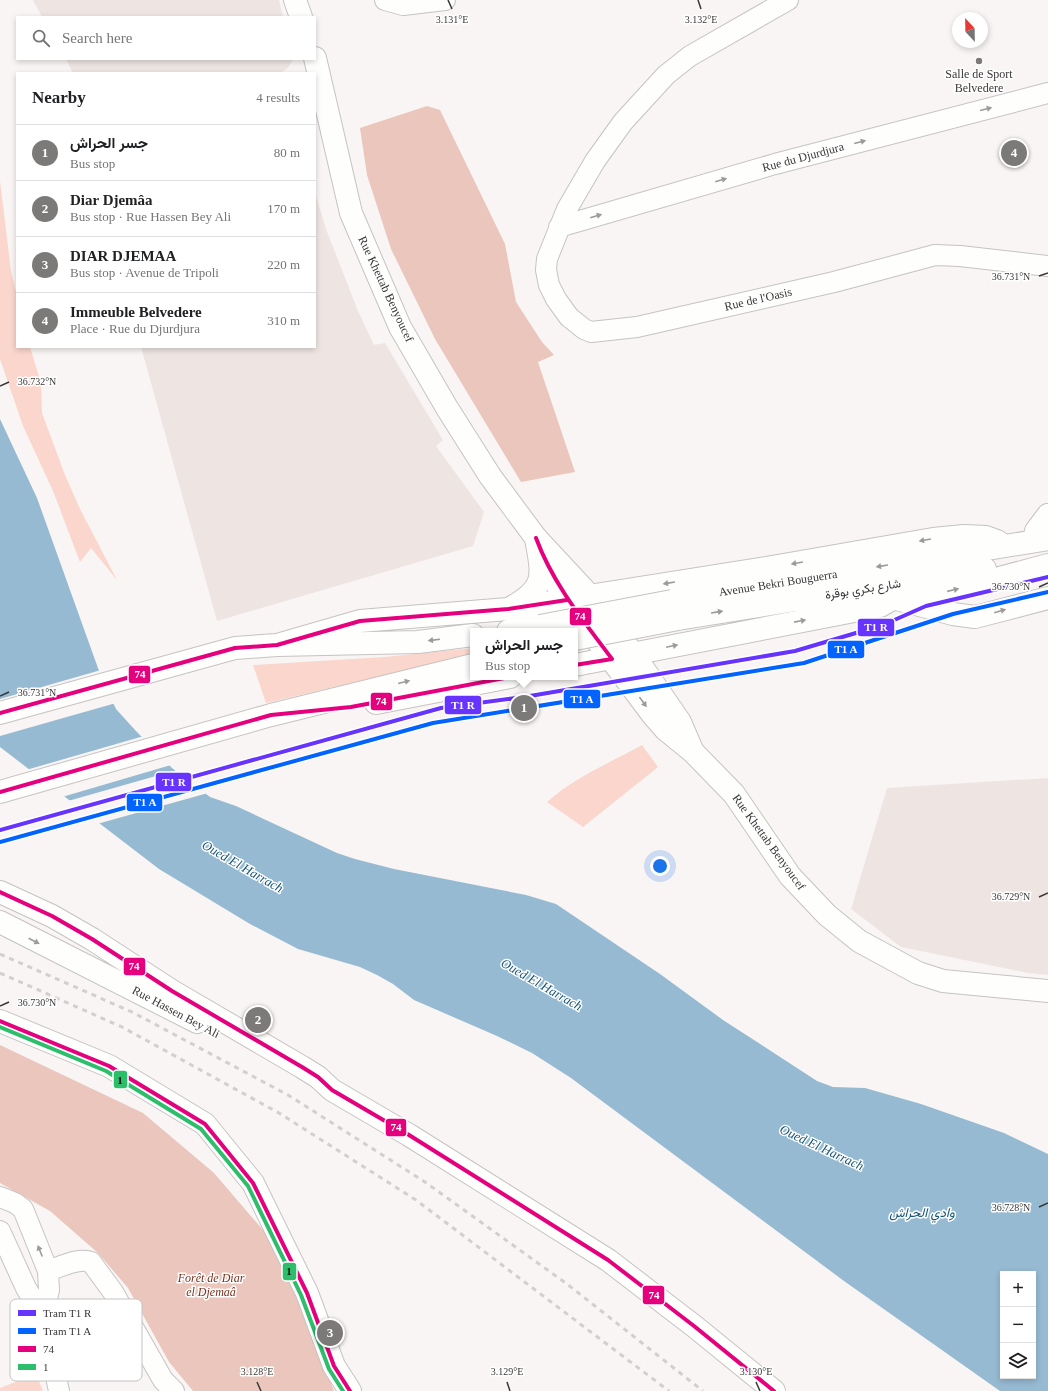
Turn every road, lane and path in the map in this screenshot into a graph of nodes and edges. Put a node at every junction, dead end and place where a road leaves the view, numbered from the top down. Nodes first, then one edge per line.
1 (295, 0) edge
2 (386, 0) edge
3 (445, 0) edge
4 (788, 0) edge
5 (301, 16) edge
6 (315, 60) edge
7 (1048, 93) edge
8 (559, 227) junction
9 (1048, 266) edge
10 (1042, 530) edge
11 (536, 538) junction
12 (1004, 546) junction
13 (1048, 559) edge
14 (1048, 565) edge
15 (590, 596) junction
16 (894, 598) junction
17 (1048, 598) edge
18 (567, 600) junction
19 (508, 609) junction
20 (675, 610) junction
21 (527, 628) edge
22 (470, 635) edge
23 (578, 638) edge
24 (277, 645) junction
25 (608, 653) junction
26 (578, 654) edge
27 (634, 655) junction
28 (578, 664) edge
29 (470, 666) edge
30 (475, 680) edge
31 (495, 680) edge
32 (460, 687) junction
33 (0, 713) edge
34 (271, 715) junction
35 (693, 752) junction
36 (0, 792) edge
37 (0, 892) edge
38 (0, 922) edge
39 (1048, 991) edge
40 (0, 1021) edge
41 (332, 1090) junction
42 (0, 1197) edge
43 (0, 1231) edge
44 (48, 1271) junction
45 (33, 1299) edge
46 (47, 1299) edge
47 (117, 1299) edge
48 (142, 1343) edge
49 (56, 1381) edge
50 (59, 1391) edge
51 (174, 1391) edge
52 (350, 1391) edge
53 (774, 1391) edge

1 - 5 main road
2 - 3 street
4 - 8 street, Rue de l'Oasis
6 - 11 main road, Rue Khettab Benyoucef
8 -> 7 street, Rue du Djurdjura
8 - 9 street, Rue de l'Oasis
10 - 12 main road, Avenue Bekri Bouguerra
11 - 15 main road, Rue Khettab Benyoucef
11 - 18 main road, Rue Khettab Benyoucef
11 - 19 main road
12 -> 15 main road
12 -> 20 main road, Avenue Bekri Bouguerra
20 -> 13 main road, شارع بكري بوقرة
16 -> 14 main road
15 - 18 main road
15 - 25 main road
15 - 27 main road, Rue Khettab Benyoucef
16 -> 17 main road
27 -> 16 main road
18 - 19 main road
18 - 25 main road, Rue Khettab Benyoucef
19 - 24 main road
20 - 21 main road, Avenue Bekri Bouguerra, bridge
20 - 23 main road, Avenue Bekri Bouguerra, bridge
22 -> 24 main road
24 - 33 main road
25 - 26 main road
25 - 27 main road
25 - 28 main road
25 -> 35 main road, Rue Khettab Benyoucef
27 - 35 main road, Rue Khettab Benyoucef
34 -> 29 main road
30 - 32 main road
31 - 32 main road
32 - 34 main road
34 - 36 main road
35 - 39 main road, Rue Khettab Benyoucef
37 - 41 main road, Rue Hassen Bey Ali
38 -> 41 main road, Rue Hassen Bey Ali
40 - 52 main road
41 - 53 main road, Rue Hassen Bey Ali
44 -> 42 street
43 - 45 street
44 - 46 street
44 - 47 street
48 - 51 street
49 - 50 street

